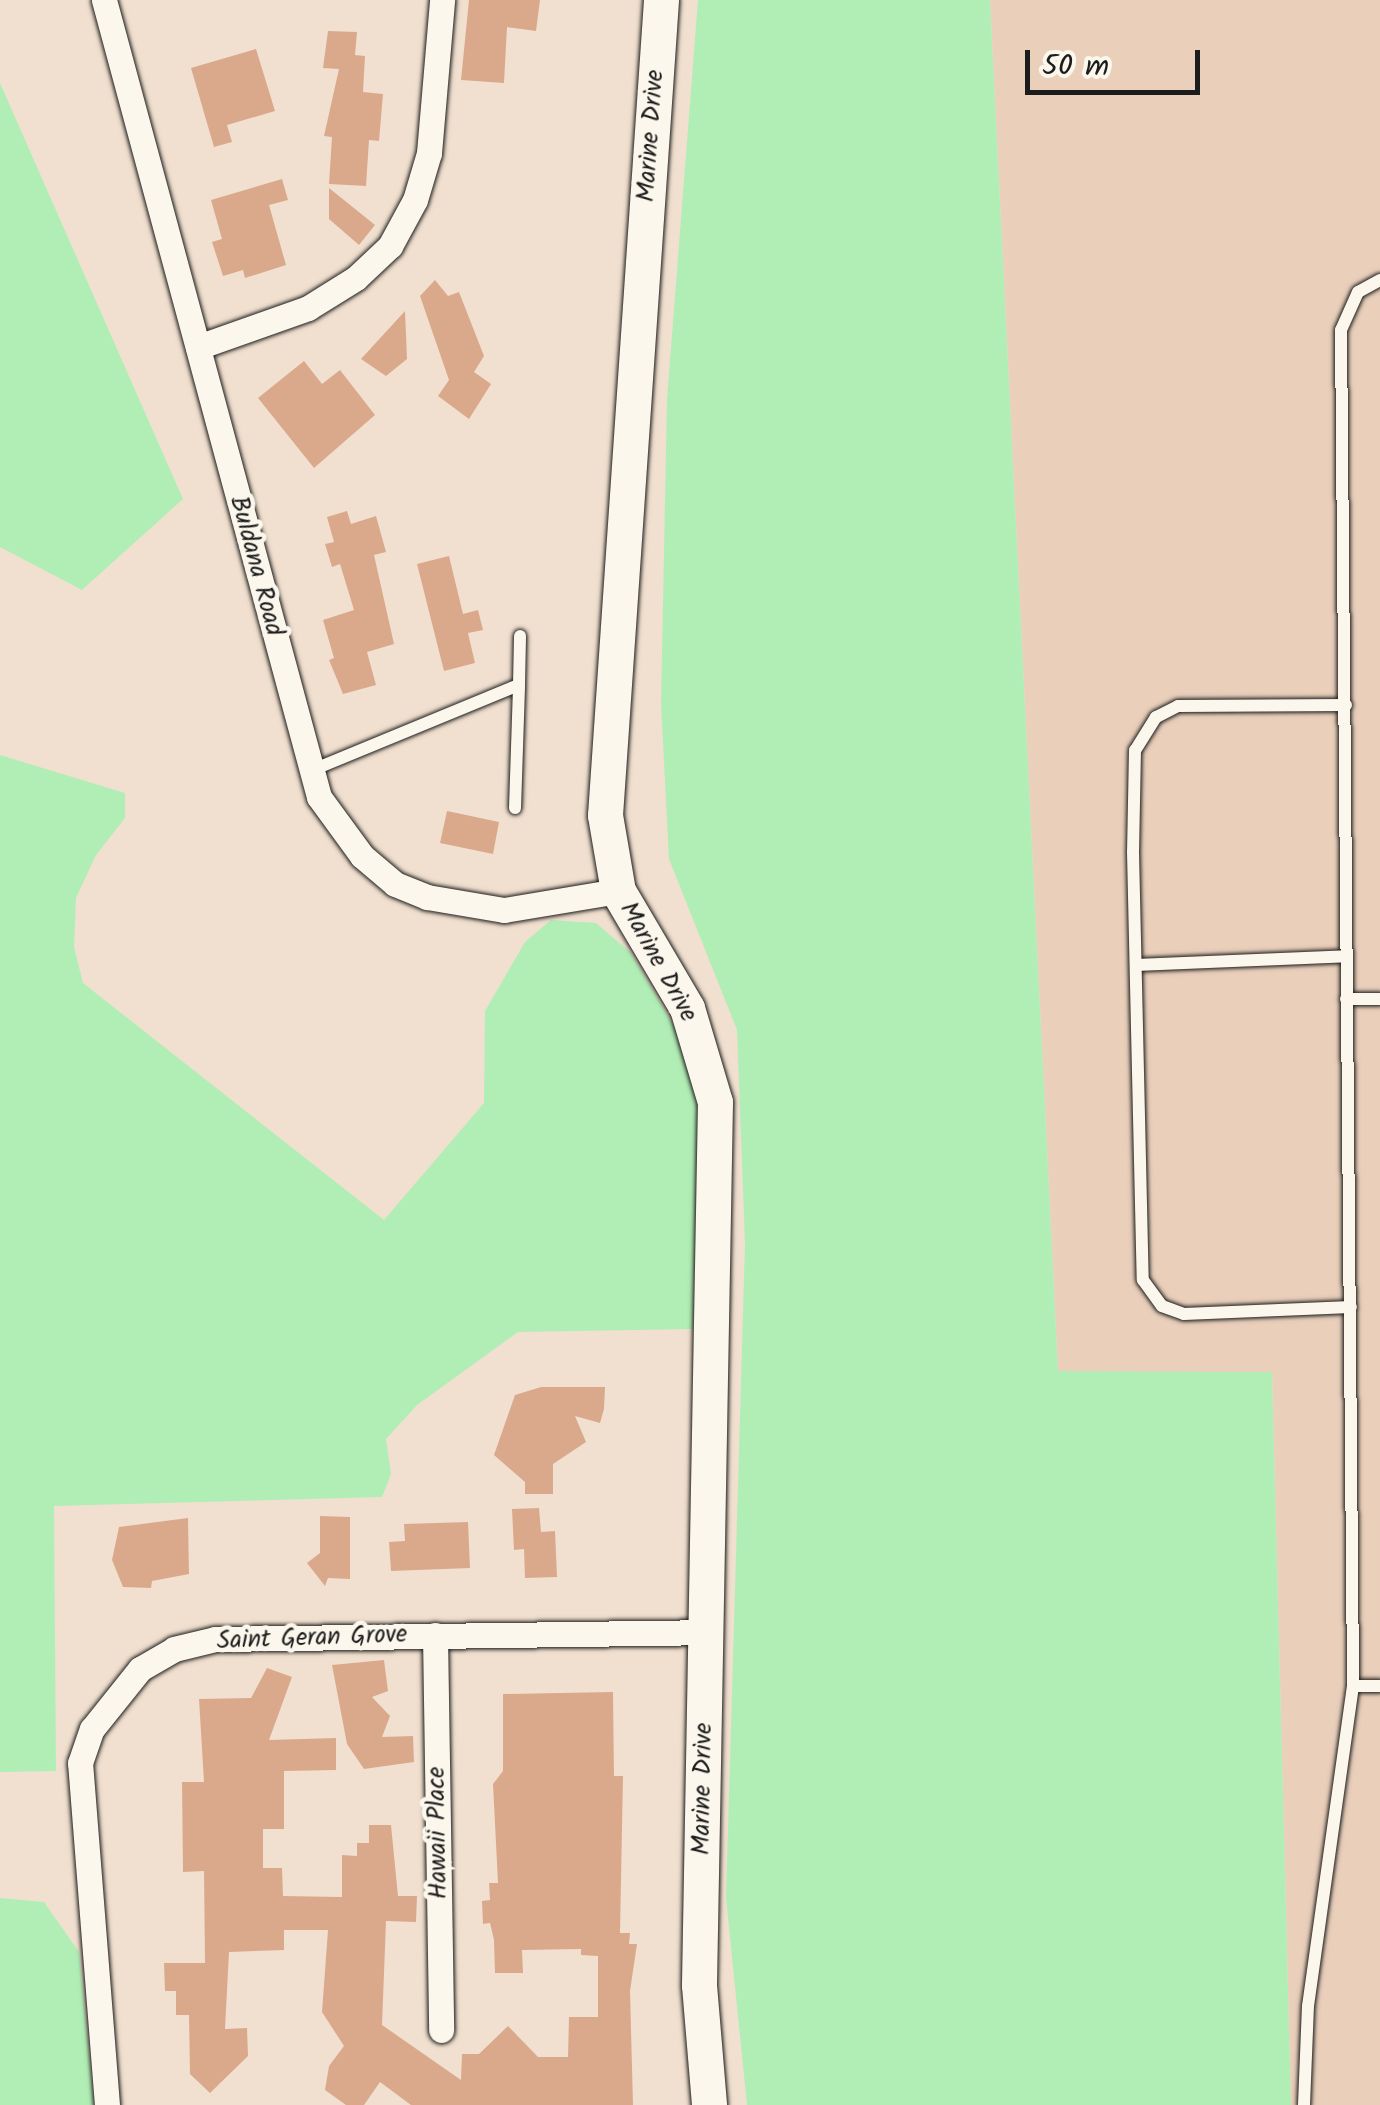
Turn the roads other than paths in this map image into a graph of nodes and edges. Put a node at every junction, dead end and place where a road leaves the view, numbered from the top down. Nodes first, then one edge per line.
1 (104, 0) edge
2 (442, 0) edge
3 (660, 0) edge
4 (1380, 280) edge
5 (198, 347) junction
6 (520, 636) dead end
7 (518, 685) junction
8 (1346, 705) junction
9 (310, 771) junction
10 (515, 808) dead end
11 (618, 891) junction
12 (1347, 956) junction
13 (1136, 965) junction
14 (1346, 999) junction
15 (1380, 999) edge
16 (1352, 1307) junction
17 (706, 1632) junction
18 (435, 1636) junction
19 (1353, 1686) junction
20 (1380, 1686) edge
21 (441, 2030) dead end
22 (108, 2105) edge
23 (709, 2105) edge
24 (1304, 2105) edge

1 - 5 street, Buldana Road
2 - 5 street
3 - 11 street, Marine Drive
4 - 8 lane
5 - 9 street, Buldana Road
6 - 7 lane
7 - 9 lane
7 - 10 lane
8 - 12 lane
8 - 13 lane
9 - 11 street, Buldana Road
11 - 17 street, Marine Drive
12 - 13 lane
12 - 14 lane
13 - 16 lane
14 - 15 lane
14 - 16 lane
16 - 19 lane
17 - 18 street, Saint Geran Grove
17 - 23 street, Marine Drive
18 - 21 street, Hawaii Place
18 - 22 street, Saint Geran Grove
19 - 20 lane
19 - 24 lane

